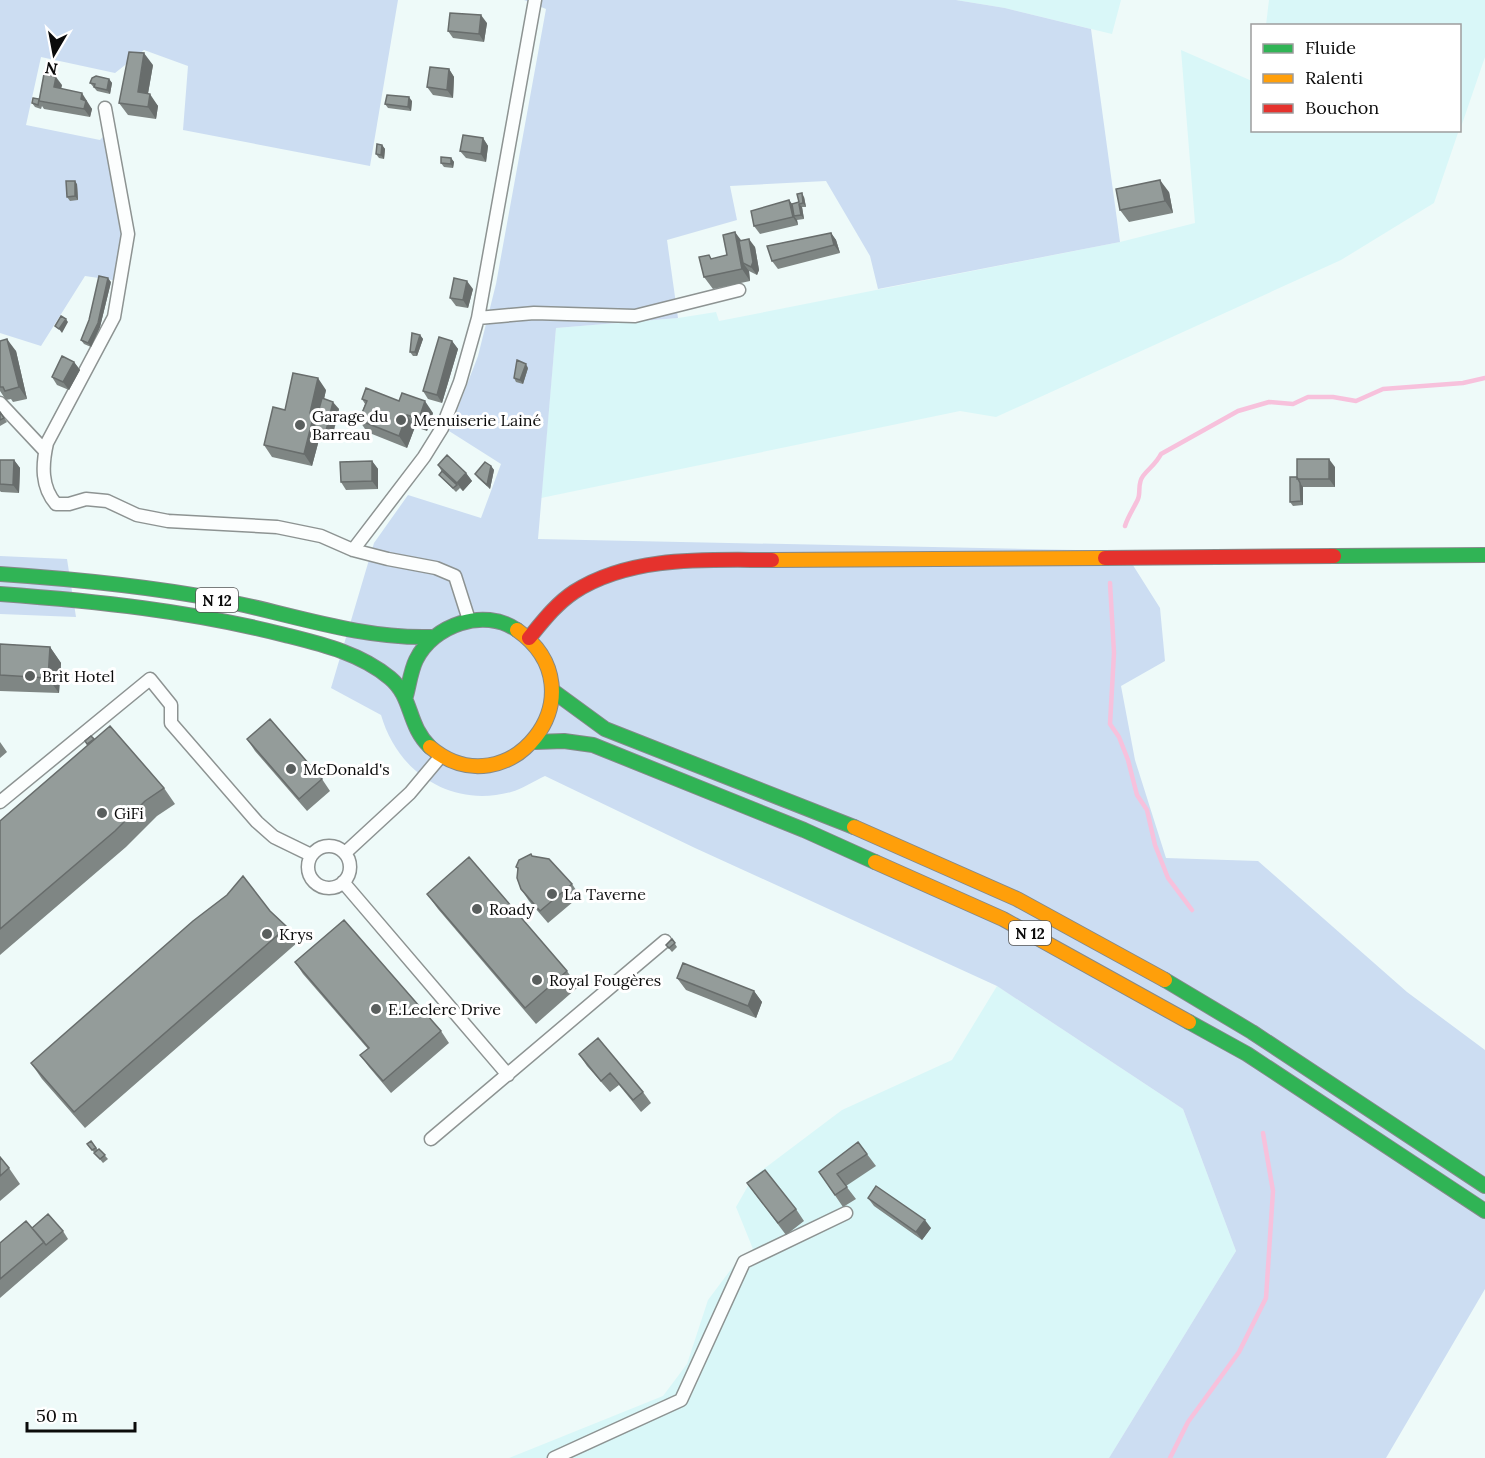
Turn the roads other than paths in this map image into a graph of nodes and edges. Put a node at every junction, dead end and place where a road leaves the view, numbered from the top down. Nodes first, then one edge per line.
1 (535, 0) edge
2 (105, 108) dead end
3 (739, 290) dead end
4 (477, 318) junction
5 (0, 402) edge
6 (45, 451) junction
7 (353, 550) junction
8 (1485, 555) edge
9 (0, 574) edge
10 (0, 594) edge
11 (469, 620) junction
12 (431, 637) junction
13 (529, 638) junction
14 (553, 691) junction
15 (406, 696) junction
16 (535, 742) junction
17 (441, 756) junction
18 (0, 802) edge
19 (345, 853) junction
20 (311, 855) junction
21 (343, 882) junction
22 (665, 940) dead end
23 (508, 1076) junction
24 (431, 1140) dead end
25 (1485, 1186) edge
26 (1485, 1211) edge
27 (846, 1213) dead end
28 (554, 1458) edge

1 - 4 street
2 - 6 street
3 - 4 street
4 - 7 street
5 - 6 street
6 - 7 street
7 - 11 street
8 - 13 main road
9 - 12 main road, N 12
10 - 15 main road, N 12
11 - 12 main road
11 - 13 main road
12 - 15 main road
13 - 14 main road
14 - 16 main road
14 - 25 main road, N 12
15 - 17 main road
16 - 17 main road
16 - 26 main road, N 12
17 - 19 street
18 - 20 street
19 - 20 street
19 - 21 street
20 - 21 street
21 - 23 street
22 - 23 street
23 - 24 street
27 - 28 street

